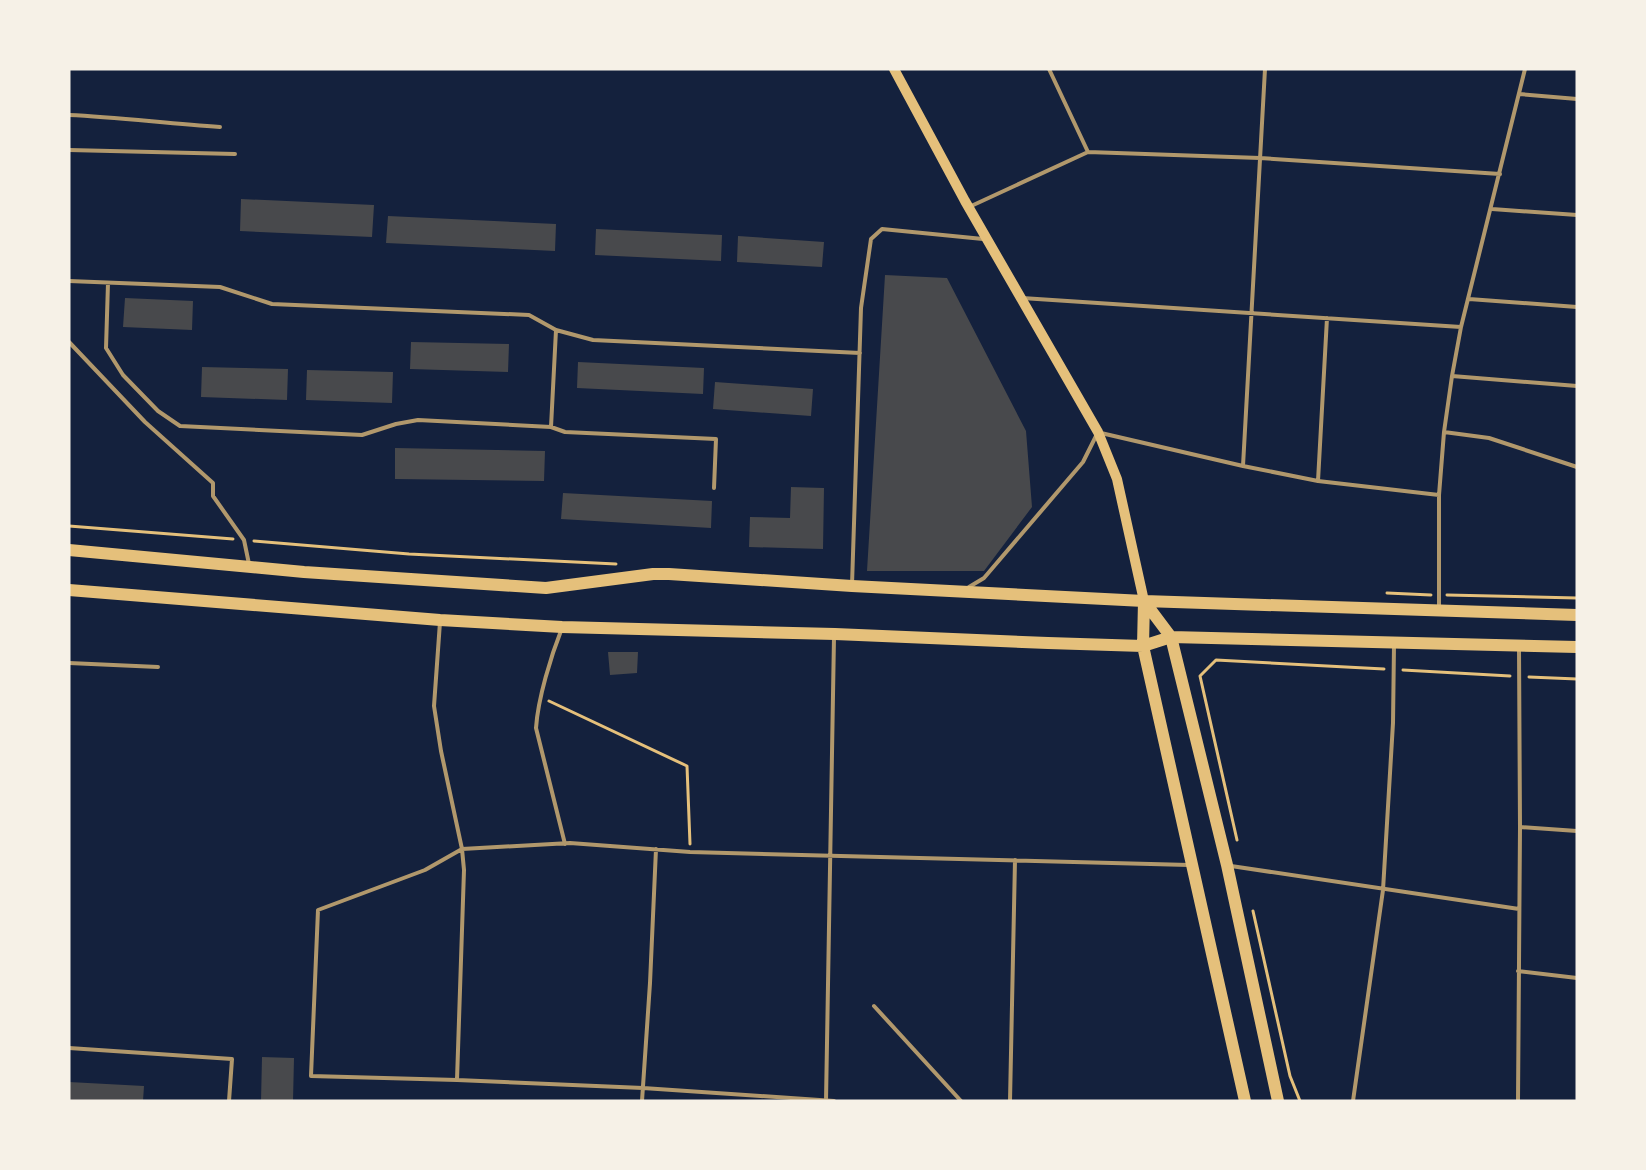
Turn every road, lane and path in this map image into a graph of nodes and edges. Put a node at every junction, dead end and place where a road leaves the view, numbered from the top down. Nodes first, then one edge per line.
1 (894, 69) edge
2 (1049, 69) edge
3 (1265, 69) edge
4 (1526, 69) edge
5 (1519, 94) junction
6 (1577, 99) edge
7 (69, 115) edge
8 (220, 127) dead end
9 (69, 150) edge
10 (1088, 152) junction
11 (235, 154) dead end
12 (1260, 158) junction
13 (1500, 174) junction
14 (969, 207) junction
15 (1492, 209) junction
16 (1577, 215) edge
17 (987, 240) junction
18 (69, 281) edge
19 (108, 283) junction
20 (1020, 298) junction
21 (1469, 299) junction
22 (1577, 307) edge
23 (1252, 313) junction
24 (1327, 318) junction
25 (1461, 327) junction
26 (556, 330) junction
27 (69, 342) edge
28 (860, 353) junction
29 (1452, 376) junction
30 (1577, 386) edge
31 (551, 427) junction
32 (1098, 432) junction
33 (1444, 432) junction
34 (1243, 466) junction
35 (1577, 467) edge
36 (1318, 481) junction
37 (714, 488) dead end
38 (1439, 495) junction
39 (69, 550) edge
40 (250, 567) junction
41 (852, 586) junction
42 (69, 590) edge
43 (962, 591) junction
44 (1144, 601) junction
45 (1439, 610) junction
46 (1577, 615) edge
47 (440, 620) junction
48 (562, 627) junction
49 (835, 633) junction
50 (1171, 637) junction
51 (1394, 641) junction
52 (1519, 645) junction
53 (1143, 646) junction
54 (1577, 647) edge
55 (69, 663) edge
56 (158, 667) dead end
57 (1393, 669) junction
58 (1519, 676) junction
59 (1577, 680) edge
60 (542, 697) junction
61 (1520, 827) junction
62 (1577, 831) edge
63 (565, 843) junction
64 (462, 849) junction
65 (656, 849) junction
66 (690, 852) junction
67 (831, 855) junction
68 (1015, 860) junction
69 (1192, 865) junction
70 (1227, 865) junction
71 (1243, 868) junction
72 (1383, 890) junction
73 (1252, 907) dead end
74 (1519, 909) junction
75 (1518, 971) junction
76 (1577, 978) edge
77 (874, 1006) dead end
78 (69, 1048) edge
79 (457, 1080) junction
80 (643, 1088) junction
81 (229, 1101) edge
82 (642, 1101) edge
83 (826, 1101) edge
84 (834, 1101) edge
85 (961, 1101) edge
86 (1010, 1101) edge
87 (1245, 1101) edge
88 (1278, 1101) edge
89 (1300, 1101) edge
90 (1353, 1101) edge
91 (1518, 1101) edge

1 - 14 main road
2 - 10 lane
3 - 12 lane
4 - 5 lane
5 - 6 lane
5 - 13 lane
7 - 8 lane
9 - 11 lane
10 - 12 lane
10 - 14 lane
12 - 13 lane
12 - 23 lane
13 - 15 lane
14 - 17 main road
15 - 16 lane
15 - 21 lane
17 - 20 main road
17 - 28 lane
18 - 19 lane
19 - 26 lane
19 - 31 lane
20 - 23 lane
20 - 32 main road
21 - 22 lane
21 - 25 lane
23 - 24 lane
23 - 34 lane
24 - 25 lane
24 - 36 lane
25 - 29 lane
26 - 28 lane
26 - 31 lane
27 - 40 lane
28 - 41 lane
29 - 30 lane
29 - 33 lane
31 - 37 lane
32 - 34 lane
32 - 43 lane
32 - 44 main road
33 - 35 lane
33 - 38 lane
34 - 36 lane
36 - 38 lane
38 - 45 lane
39 - 40 main road
40 - 41 main road
41 - 43 main road
42 - 47 main road
43 - 44 main road
44 - 45 main road
44 - 50 main road
44 - 53 main road
45 - 46 main road
47 - 48 main road
47 - 64 lane
48 - 49 main road
48 - 60 lane
49 - 53 main road
49 - 67 lane
50 - 51 main road
50 - 53 main road
50 - 70 main road
51 - 52 main road
51 - 57 lane
52 - 54 main road
52 - 58 lane
53 - 69 main road
55 - 56 lane
57 - 58 path
57 - 71 path
57 - 72 lane
58 - 59 path
58 - 61 lane
60 - 63 lane
60 - 66 path
61 - 62 lane
61 - 74 lane
63 - 64 lane
63 - 65 lane
64 - 79 lane
64 - 79 lane
65 - 66 lane
65 - 80 lane
66 - 67 lane
67 - 68 lane
67 - 83 lane
68 - 69 lane
68 - 86 lane
69 - 87 main road
70 - 71 lane
70 - 88 main road
71 - 72 lane
72 - 74 lane
72 - 90 lane
73 - 89 path
74 - 75 lane
75 - 76 lane
75 - 91 lane
77 - 85 lane
78 - 81 lane
79 - 80 lane
80 - 82 lane
80 - 83 lane
83 - 84 lane

